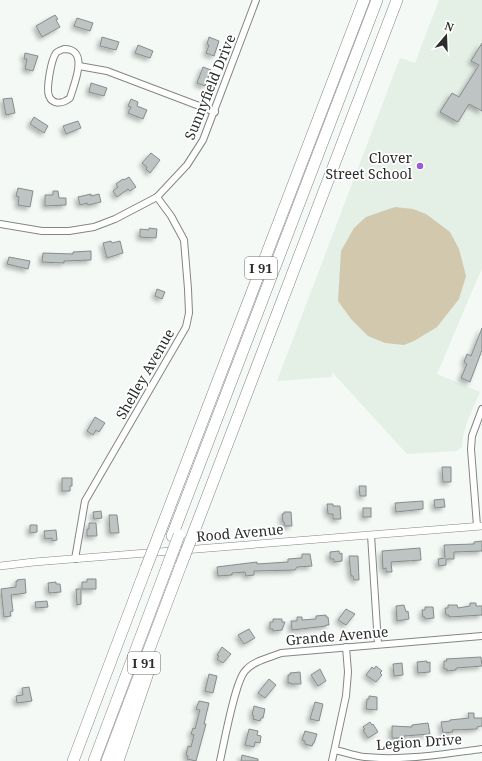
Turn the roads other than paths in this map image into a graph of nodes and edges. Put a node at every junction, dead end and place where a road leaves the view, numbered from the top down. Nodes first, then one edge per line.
1 (256, 0) edge
2 (364, 0) edge
3 (377, 0) edge
4 (384, 0) edge
5 (397, 0) edge
6 (79, 66) junction
7 (215, 112) junction
8 (157, 197) junction
9 (0, 224) edge
10 (482, 409) edge
11 (479, 526) edge
12 (371, 535) junction
13 (175, 536) junction
14 (75, 559) junction
15 (0, 566) edge
16 (163, 567) junction
17 (156, 631) junction
18 (482, 636) edge
19 (378, 644) junction
20 (346, 647) junction
21 (482, 749) edge
22 (335, 750) junction
23 (448, 754) junction
24 (73, 761) edge
25 (87, 761) edge
26 (94, 761) edge
27 (107, 761) edge
28 (118, 761) edge
29 (220, 761) edge
30 (332, 761) edge
31 (449, 761) edge

1 - 7 street, Sunnyfield Drive
2 - 24 highway, I 91, bridge
3 - 13 highway
4 - 13 highway
5 - 17 highway, I 91, bridge
6 - 6 street
6 - 7 street
7 - 8 street, Sunnyfield Drive
8 - 9 street, Sunnyfield Drive
8 - 14 street, Shelley Avenue
10 - 11 street
11 - 12 street, Rood Avenue
12 - 14 street, Rood Avenue
12 - 19 street
13 - 16 highway
14 - 15 street, Rood Avenue
16 - 25 highway
16 - 26 highway
17 - 27 highway, I 91
17 - 28 highway
18 - 19 street, Grande Avenue
19 - 20 street, Grande Avenue
20 - 22 street
20 - 29 street, Grande Avenue
21 - 23 street, Legion Drive
22 - 23 street, Legion Drive
22 - 30 street
23 - 31 street

